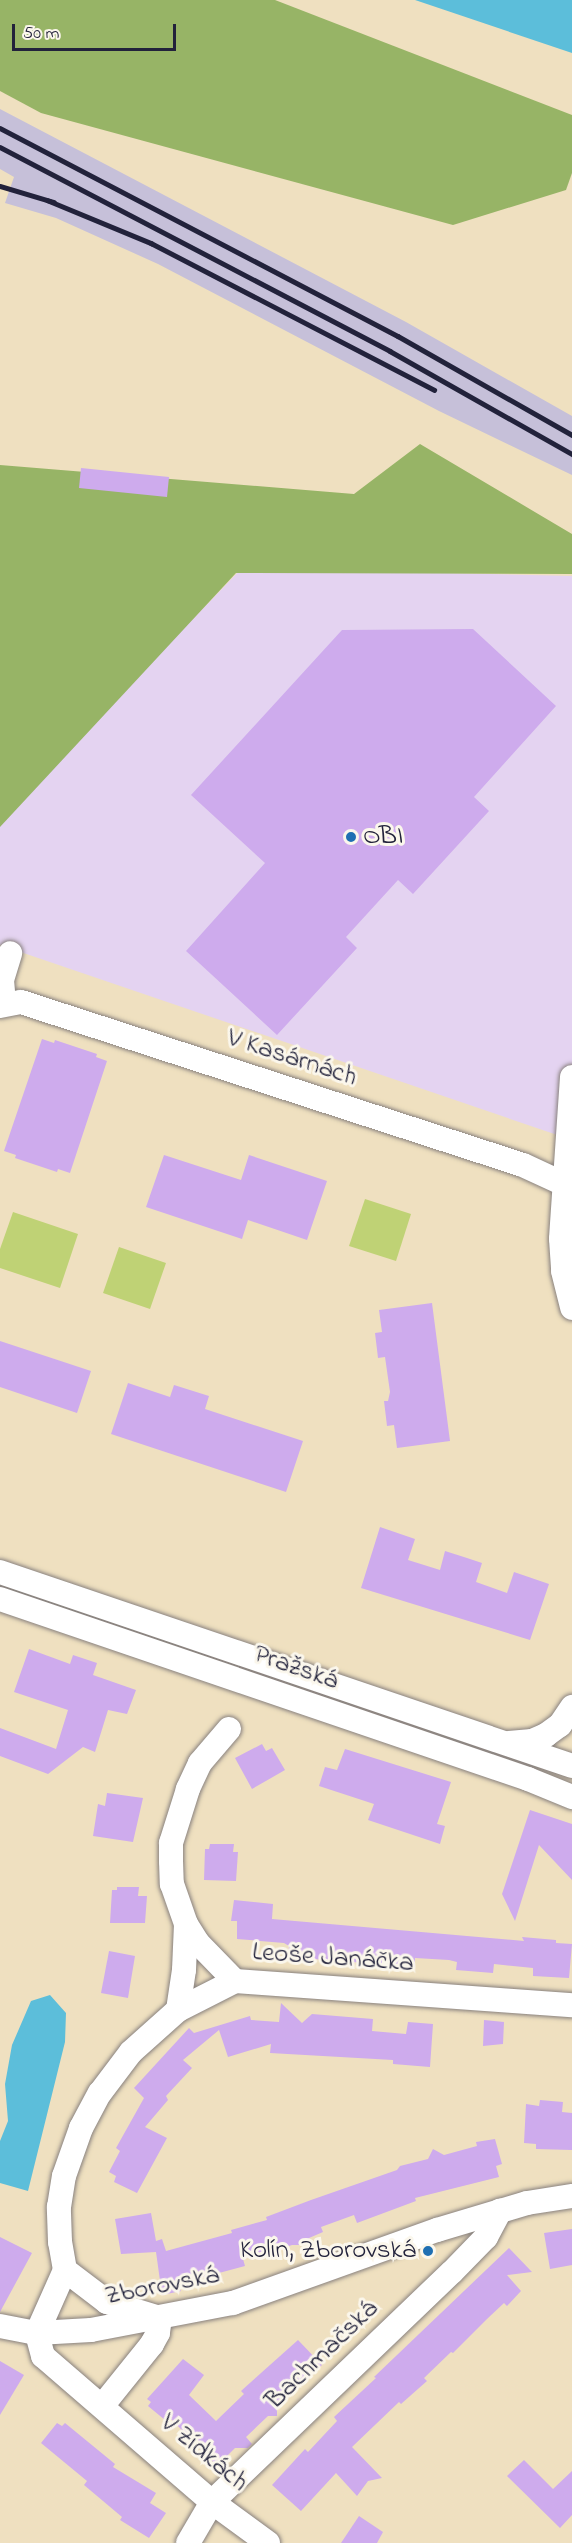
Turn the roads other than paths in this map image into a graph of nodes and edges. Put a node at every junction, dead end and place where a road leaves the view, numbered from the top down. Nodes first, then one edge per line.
1 (10, 953) dead end
2 (2, 1005) edge
3 (572, 1077) edge
4 (564, 1184) junction
5 (572, 1308) edge
6 (0, 1572) edge
7 (0, 1599) edge
8 (572, 1707) edge
9 (229, 1729) dead end
10 (507, 1743) junction
11 (572, 1768) edge
12 (528, 1779) junction
13 (572, 1797) edge
14 (186, 1924) junction
15 (235, 1981) junction
16 (572, 2005) edge
17 (178, 2010) junction
18 (572, 2196) edge
19 (500, 2211) junction
20 (65, 2270) junction
21 (160, 2318) junction
22 (0, 2326) edge
23 (37, 2333) junction
24 (103, 2405) junction
25 (212, 2502) junction
26 (188, 2543) edge
27 (268, 2543) edge

1 - 2 street
2 - 4 street, V Kasárnách
3 - 4 street
4 - 5 street
6 - 10 street, Pražská
7 - 12 street, Pražská
8 - 10 street
9 - 14 street
10 - 11 street, Pražská
11 - 12 street
12 - 13 street, Pražská
14 - 15 street
14 - 17 street
15 - 16 street, Leoše Janáčka
15 - 17 street, Leoše Janáčka
17 - 20 street, Leoše Janáčka
18 - 19 street, Zborovská
19 - 21 street, Zborovská
19 - 25 street, Bachmačská
20 - 21 street
20 - 23 street
21 - 23 street, Zborovská
21 - 24 street
22 - 23 street, Zborovská
23 - 24 street, V Zídkách
24 - 25 street, V Zídkách
25 - 26 street, Bachmačská
25 - 27 street, V Zídkách

